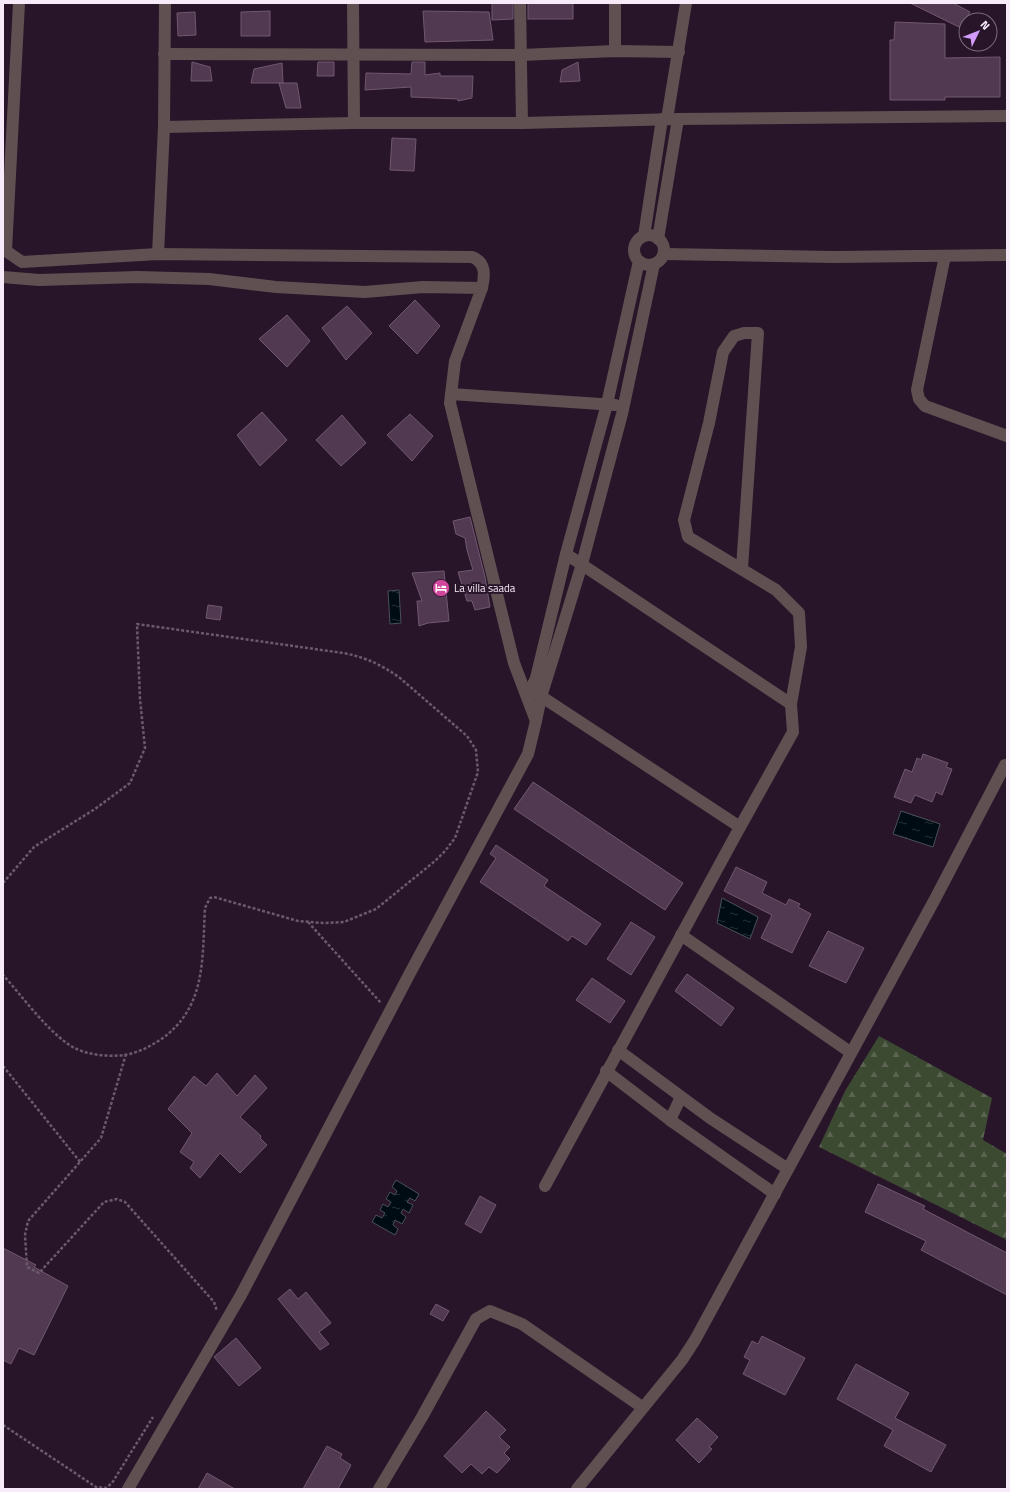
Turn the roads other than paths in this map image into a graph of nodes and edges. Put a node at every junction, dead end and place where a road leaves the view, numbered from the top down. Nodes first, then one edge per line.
1 (19, 3) edge
2 (165, 3) edge
3 (352, 3) edge
4 (520, 3) edge
5 (615, 3) edge
6 (686, 3) edge
7 (615, 51) junction
8 (679, 52) junction
9 (164, 54) junction
10 (353, 54) junction
11 (521, 55) junction
12 (1007, 116) edge
13 (669, 119) junction
14 (354, 123) junction
15 (522, 123) junction
16 (164, 127) junction
17 (644, 236) junction
18 (658, 239) junction
19 (158, 254) junction
20 (664, 254) junction
21 (945, 256) junction
22 (1007, 256) edge
23 (639, 262) junction
24 (654, 264) junction
25 (3, 277) edge
26 (482, 288) junction
27 (451, 394) junction
28 (607, 404) junction
29 (624, 405) junction
30 (1007, 436) edge
31 (566, 554) junction
32 (582, 564) junction
33 (742, 568) junction
34 (533, 695) junction
35 (791, 704) junction
36 (1005, 765) dead end
37 (740, 827) junction
38 (680, 935) junction
39 (618, 1050) junction
40 (850, 1052) junction
41 (606, 1071) junction
42 (681, 1097) junction
43 (670, 1120) junction
44 (788, 1170) junction
45 (545, 1186) dead end
46 (775, 1194) junction
47 (642, 1407) junction
48 (128, 1489) edge
49 (378, 1489) edge
50 (577, 1489) edge

1 - 19 street
2 - 9 street
3 - 10 street
4 - 11 street
5 - 7 street
6 - 8 street
7 - 8 street
7 - 11 street
8 - 13 street
9 - 10 street
9 - 16 street
10 - 11 street
10 - 14 street
11 - 15 street
12 - 13 street
13 - 15 street
13 - 17 street
13 - 18 street
14 - 15 street
14 - 16 street
16 - 19 street
17 - 18 street
17 - 23 street
18 - 20 street
19 - 26 street
20 - 21 street
20 - 24 street
21 - 22 street
21 - 30 street
23 - 24 street
23 - 28 street
24 - 29 street
25 - 26 street
26 - 27 street
27 - 28 street
27 - 34 street
28 - 29 street
28 - 31 street
29 - 32 street
31 - 32 street
31 - 34 street
32 - 34 street
32 - 35 street
33 - 33 street
33 - 35 street
34 - 37 street
34 - 48 street
35 - 37 street
36 - 40 street
37 - 38 street
38 - 39 street
38 - 40 street
39 - 41 street
39 - 42 street
40 - 44 street
41 - 43 street
41 - 45 street
42 - 43 street
42 - 44 street
43 - 46 street
44 - 46 street
46 - 47 street
47 - 49 street
47 - 50 street

